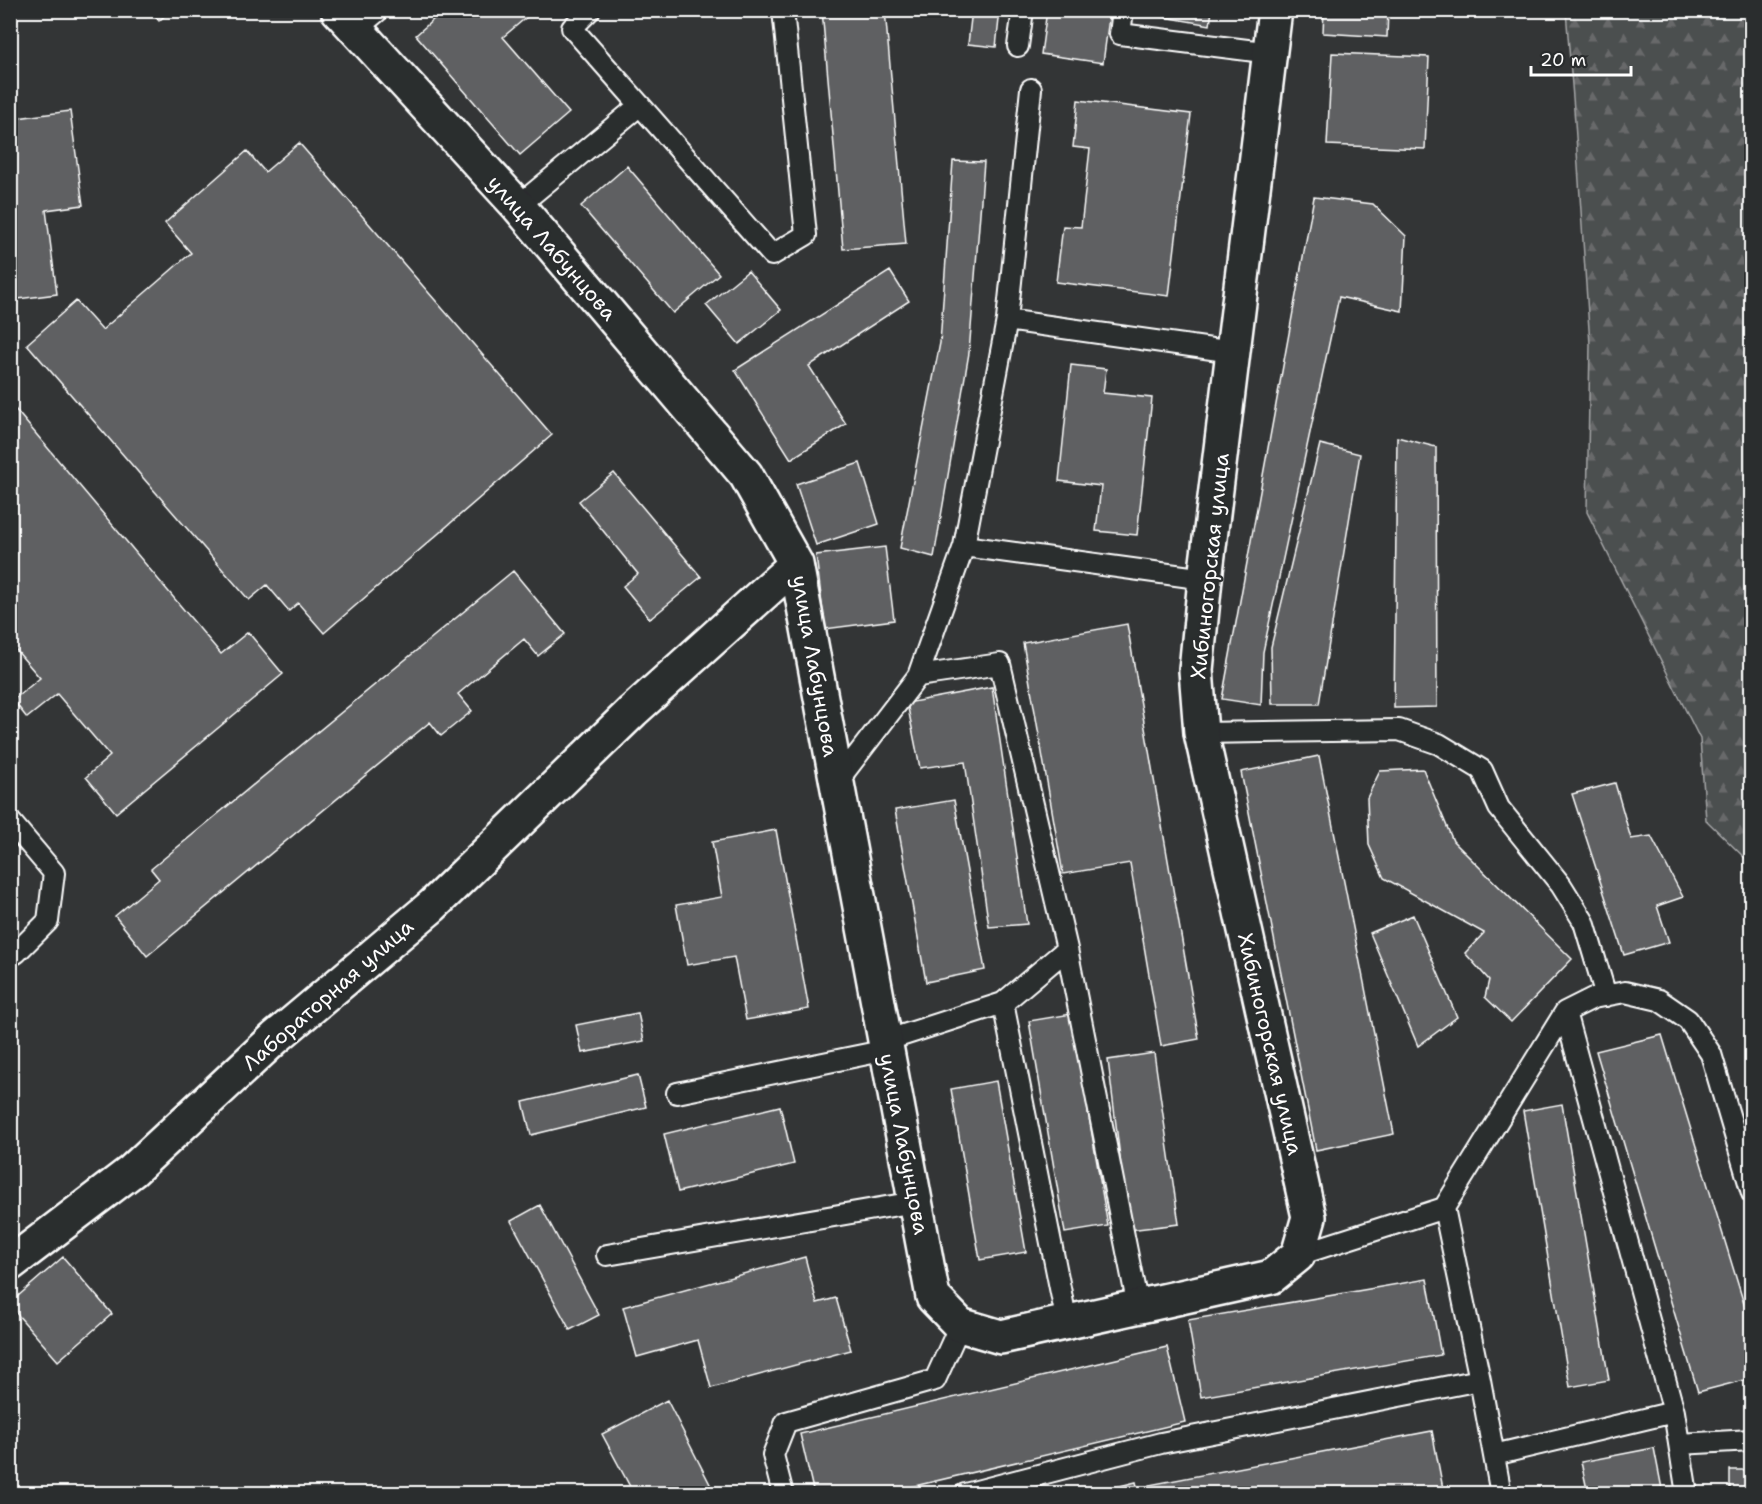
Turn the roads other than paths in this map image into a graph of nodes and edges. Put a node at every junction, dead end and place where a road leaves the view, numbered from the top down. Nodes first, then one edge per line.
1 (590, 10) edge
2 (783, 10) edge
3 (1023, 10) edge
4 (1123, 10) edge
5 (1275, 10) edge
6 (357, 17) edge
7 (1018, 46) dead end
8 (1271, 53) junction
9 (1031, 88) dead end
10 (640, 105) junction
11 (518, 206) junction
12 (1007, 320) junction
13 (1233, 352) junction
14 (964, 546) junction
15 (796, 564) junction
16 (1205, 579) junction
17 (918, 676) junction
18 (1201, 733) junction
19 (836, 783) junction
20 (10, 821) edge
21 (1068, 949) junction
22 (16, 953) dead end
23 (1606, 996) junction
24 (1003, 1003) junction
25 (1565, 1012) junction
26 (886, 1045) junction
27 (677, 1093) dead end
28 (1752, 1193) edge
29 (915, 1202) junction
30 (1444, 1208) junction
31 (607, 1254) dead end
32 (1298, 1256) junction
33 (10, 1264) edge
34 (1138, 1307) junction
35 (1067, 1323) junction
36 (960, 1325) junction
37 (1480, 1380) junction
38 (1674, 1413) junction
39 (1752, 1440) edge
40 (1679, 1444) junction
41 (1494, 1455) junction
42 (783, 1494) edge
43 (965, 1494) edge
44 (1501, 1494) edge
45 (1687, 1494) edge

1 - 10 lane
2 - 10 lane
3 - 7 lane
4 - 8 lane
5 - 8 street, Хибиногорская улица
6 - 11 street, улица Лабунцова
8 - 13 street, Хибиногорская улица
9 - 12 lane
10 - 11 lane
11 - 15 street, улица Лабунцова
12 - 13 lane
12 - 14 lane
13 - 16 street, Хибиногорская улица
14 - 16 lane
14 - 17 lane
15 - 19 street, улица Лабунцова
15 - 33 street, Лабораторная улица
16 - 18 street, Хибиногорская улица
17 - 19 lane
17 - 21 lane
18 - 23 lane
18 - 32 street, Хибиногорская улица
19 - 26 street, улица Лабунцова
20 - 22 lane
21 - 24 lane
21 - 34 lane
23 - 25 lane
23 - 28 lane
24 - 26 lane
24 - 35 lane
25 - 30 lane
25 - 38 lane
26 - 27 lane
26 - 29 street, улица Лабунцова
29 - 31 lane
29 - 36 street, улица Лабунцова
30 - 32 lane
30 - 37 lane
32 - 34 street
34 - 35 street
35 - 36 street
36 - 42 lane
37 - 41 lane
37 - 43 lane
38 - 40 lane
38 - 41 lane
39 - 40 lane
40 - 45 lane
41 - 44 lane

